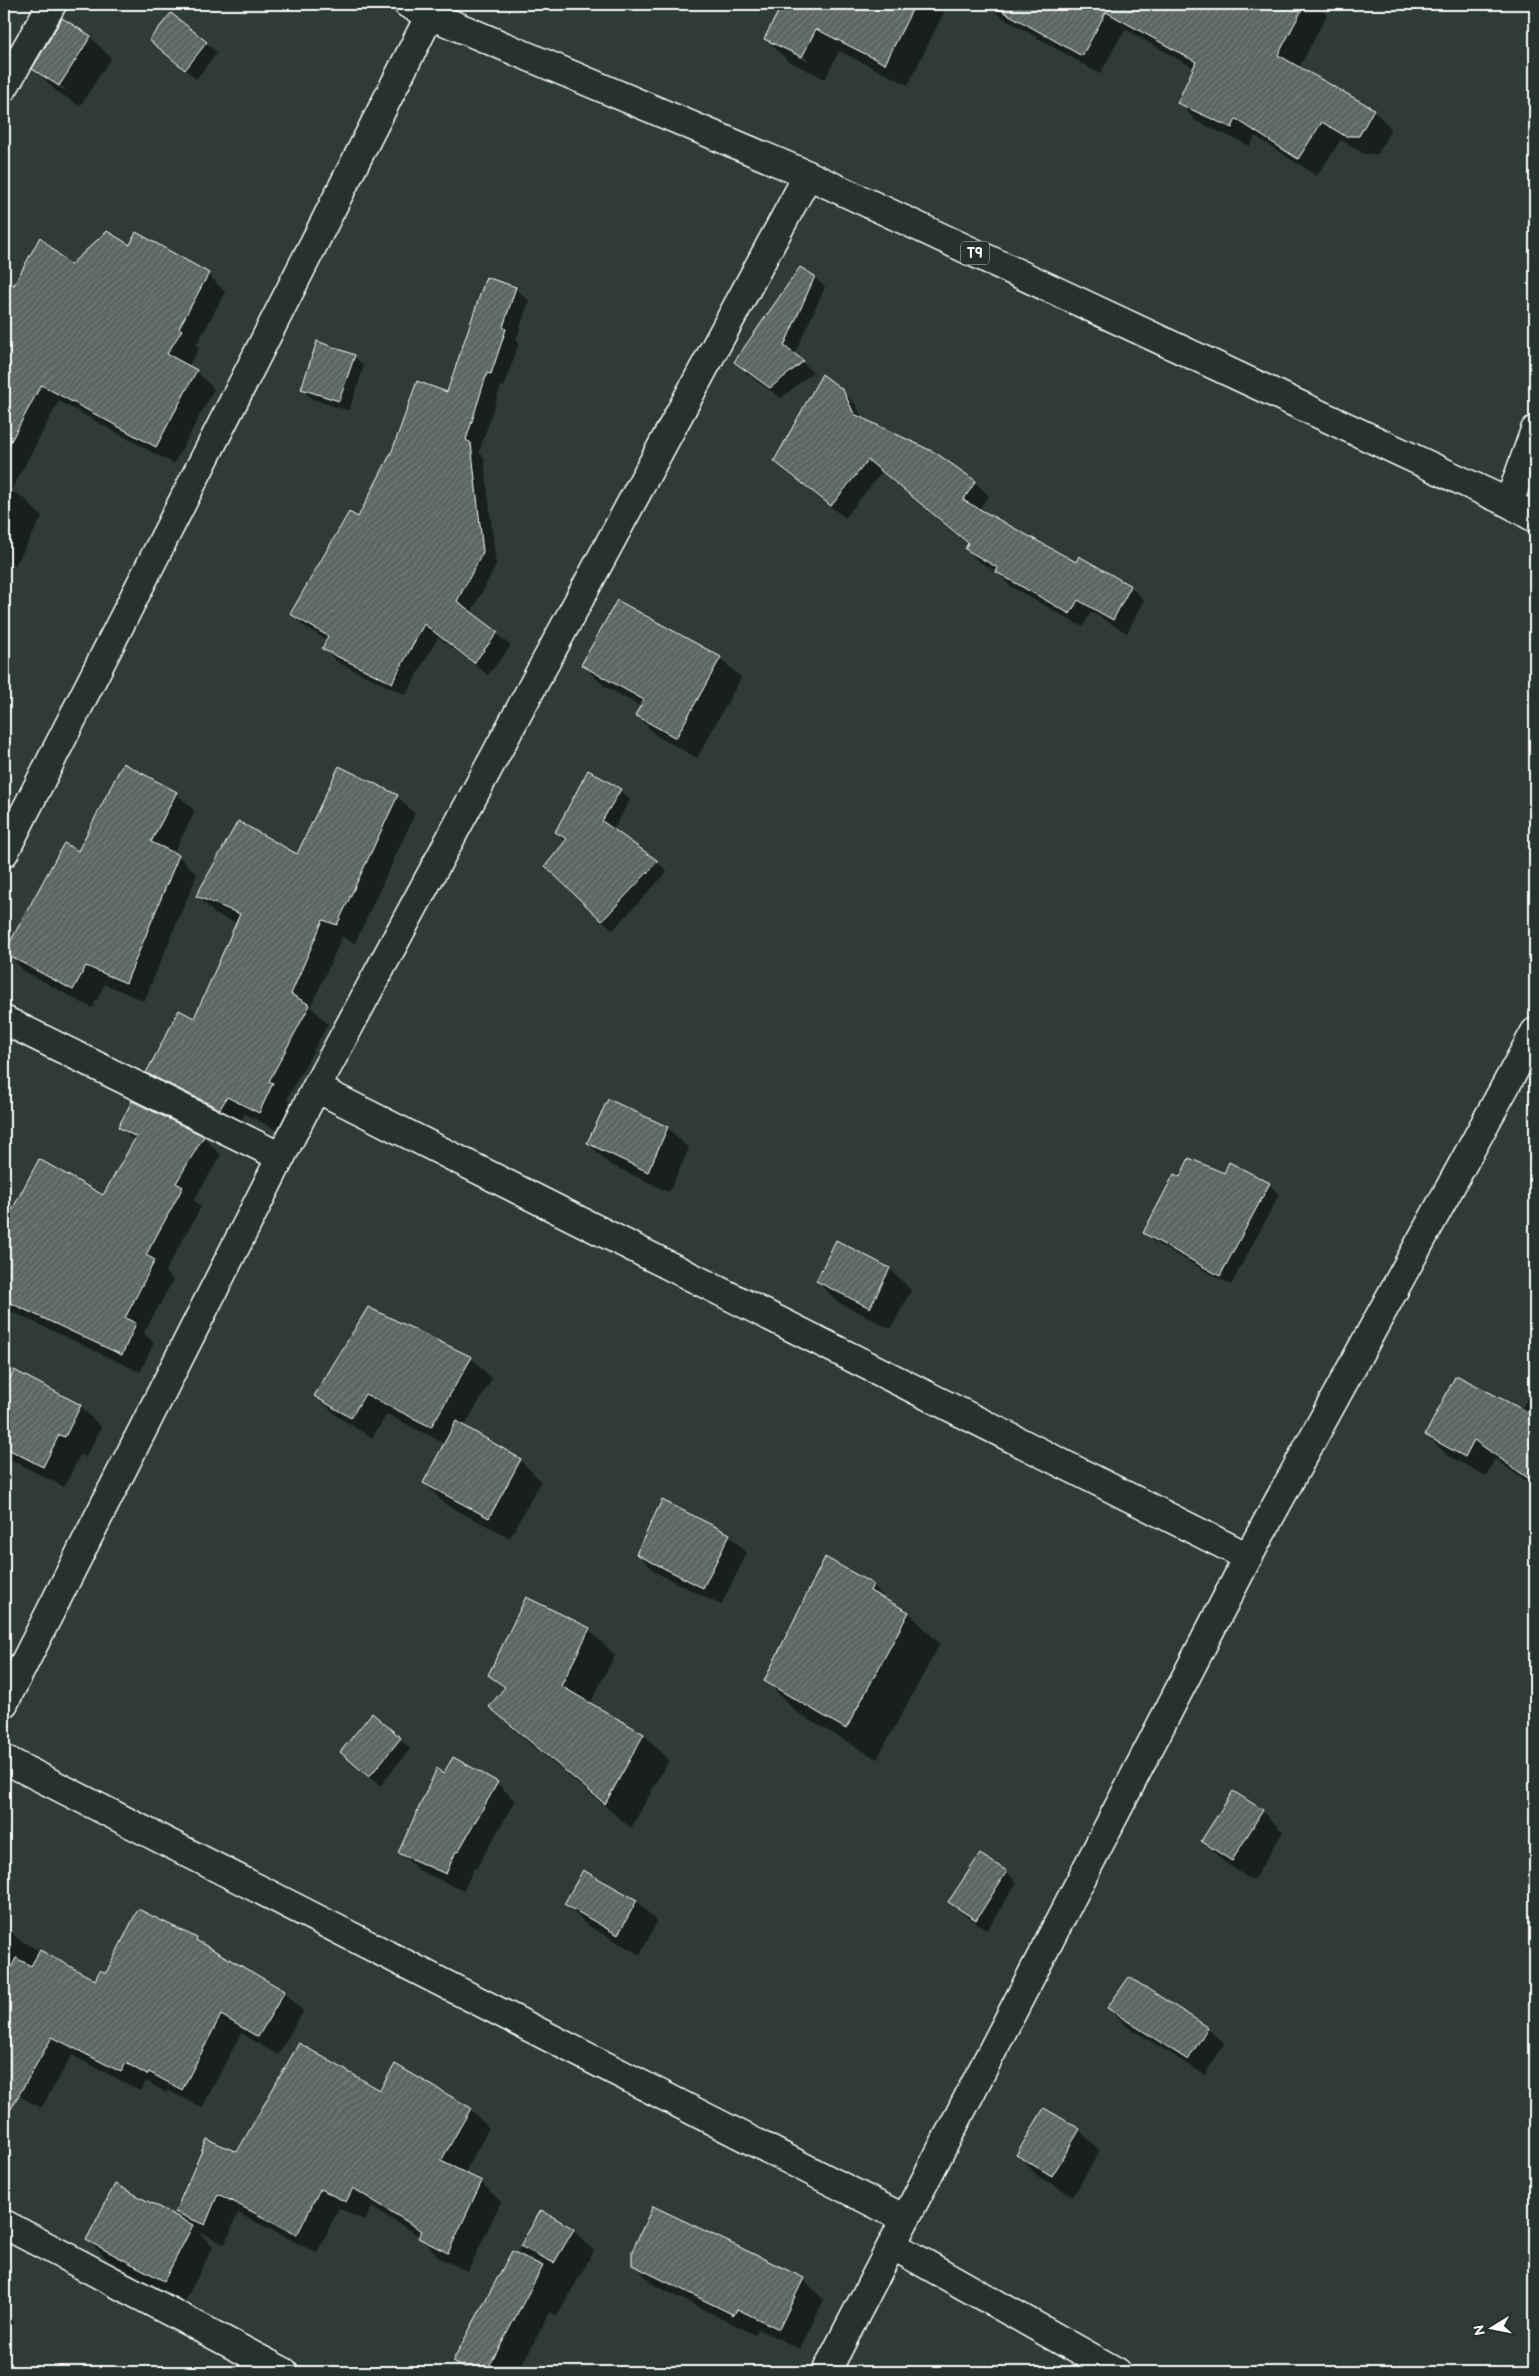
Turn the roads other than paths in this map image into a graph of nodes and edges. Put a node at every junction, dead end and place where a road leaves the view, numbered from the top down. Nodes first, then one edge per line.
1 (52, 4) edge
2 (419, 10) edge
3 (4, 88) edge
4 (808, 175) junction
5 (1535, 430) edge
6 (1509, 503) junction
7 (1535, 518) edge
8 (4, 853) edge
9 (4, 1020) edge
10 (1535, 1032) edge
11 (316, 1088) junction
12 (282, 1157) junction
13 (1248, 1557) junction
14 (4, 1703) edge
15 (4, 1759) edge
16 (906, 2219) junction
17 (4, 2224) edge
18 (892, 2245) junction
19 (284, 2372) edge
20 (826, 2372) edge
21 (1117, 2372) edge

1 - 3 main road
2 - 4 main road, T9
2 - 8 main road
4 - 6 main road, T9
4 - 11 main road
5 - 6 main road
6 - 7 main road, T9
9 - 12 main road
10 - 13 main road
11 - 12 main road
11 - 13 main road
12 - 14 main road
13 - 16 main road
15 - 16 main road
16 - 18 main road
17 - 19 main road
18 - 20 main road
18 - 21 main road

